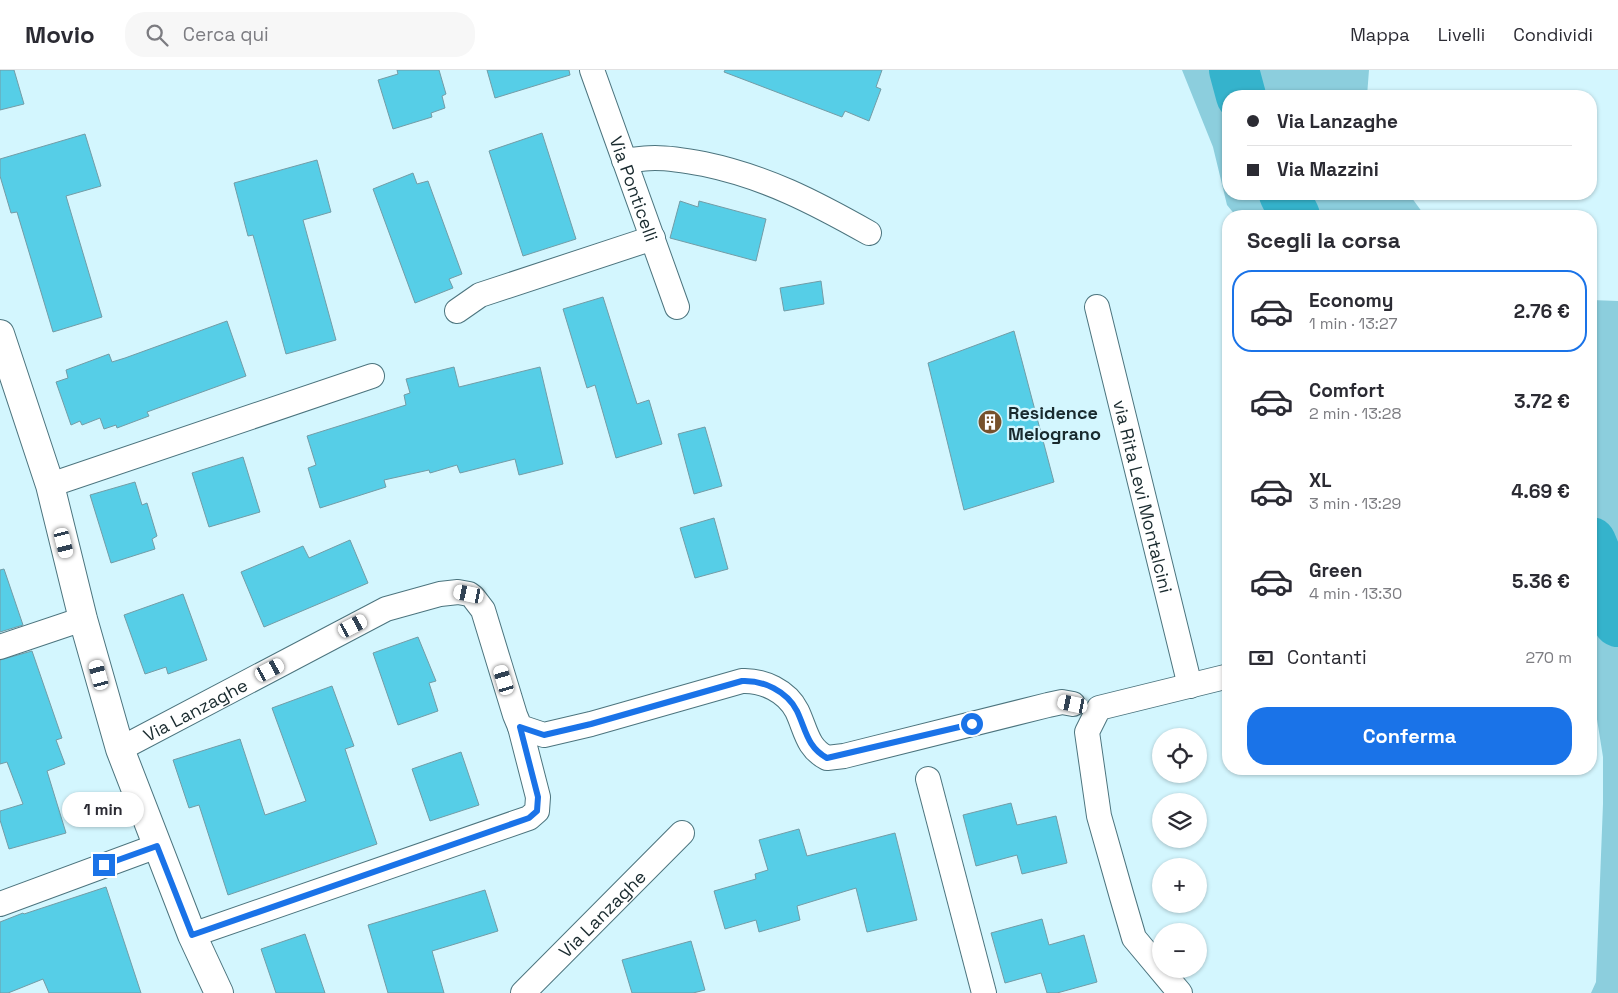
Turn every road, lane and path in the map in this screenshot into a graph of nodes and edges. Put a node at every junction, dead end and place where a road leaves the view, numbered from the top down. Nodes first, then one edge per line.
1 (592, 70) edge
2 (624, 160) junction
3 (869, 233) dead end
4 (653, 238) junction
5 (677, 307) dead end
6 (1097, 307) dead end
7 (458, 311) dead end
8 (0, 334) edge
9 (372, 376) dead end
10 (50, 485) junction
11 (83, 619) junction
12 (0, 647) edge
13 (1222, 678) edge
14 (1190, 686) junction
15 (1073, 704) dead end
16 (520, 727) junction
17 (120, 749) junction
18 (928, 779) dead end
19 (682, 833) dead end
20 (157, 846) junction
21 (0, 904) edge
22 (192, 935) junction
23 (219, 993) edge
24 (523, 993) edge
25 (984, 993) edge
26 (1180, 993) edge

1 - 2 street, Via Ponticelli
2 - 3 street
2 - 4 street, Via Ponticelli
4 - 5 street, Via Ponticelli
4 - 7 street
6 - 14 street, via Rita Levi Montalcini
8 - 10 street, Via Lanzaghe
9 - 10 street
10 - 11 street, Via Lanzaghe
11 - 12 street
11 - 17 street, Via Lanzaghe
13 - 14 street
14 - 26 street
15 - 16 street
16 - 17 street, Via Lanzaghe
16 - 22 street, Via Lanzaghe
17 - 20 street, Via Lanzaghe
18 - 25 street
19 - 24 street, Via Lanzaghe
20 - 21 street
20 - 22 street, Via Lanzaghe
22 - 23 street, Via Lanzaghe

